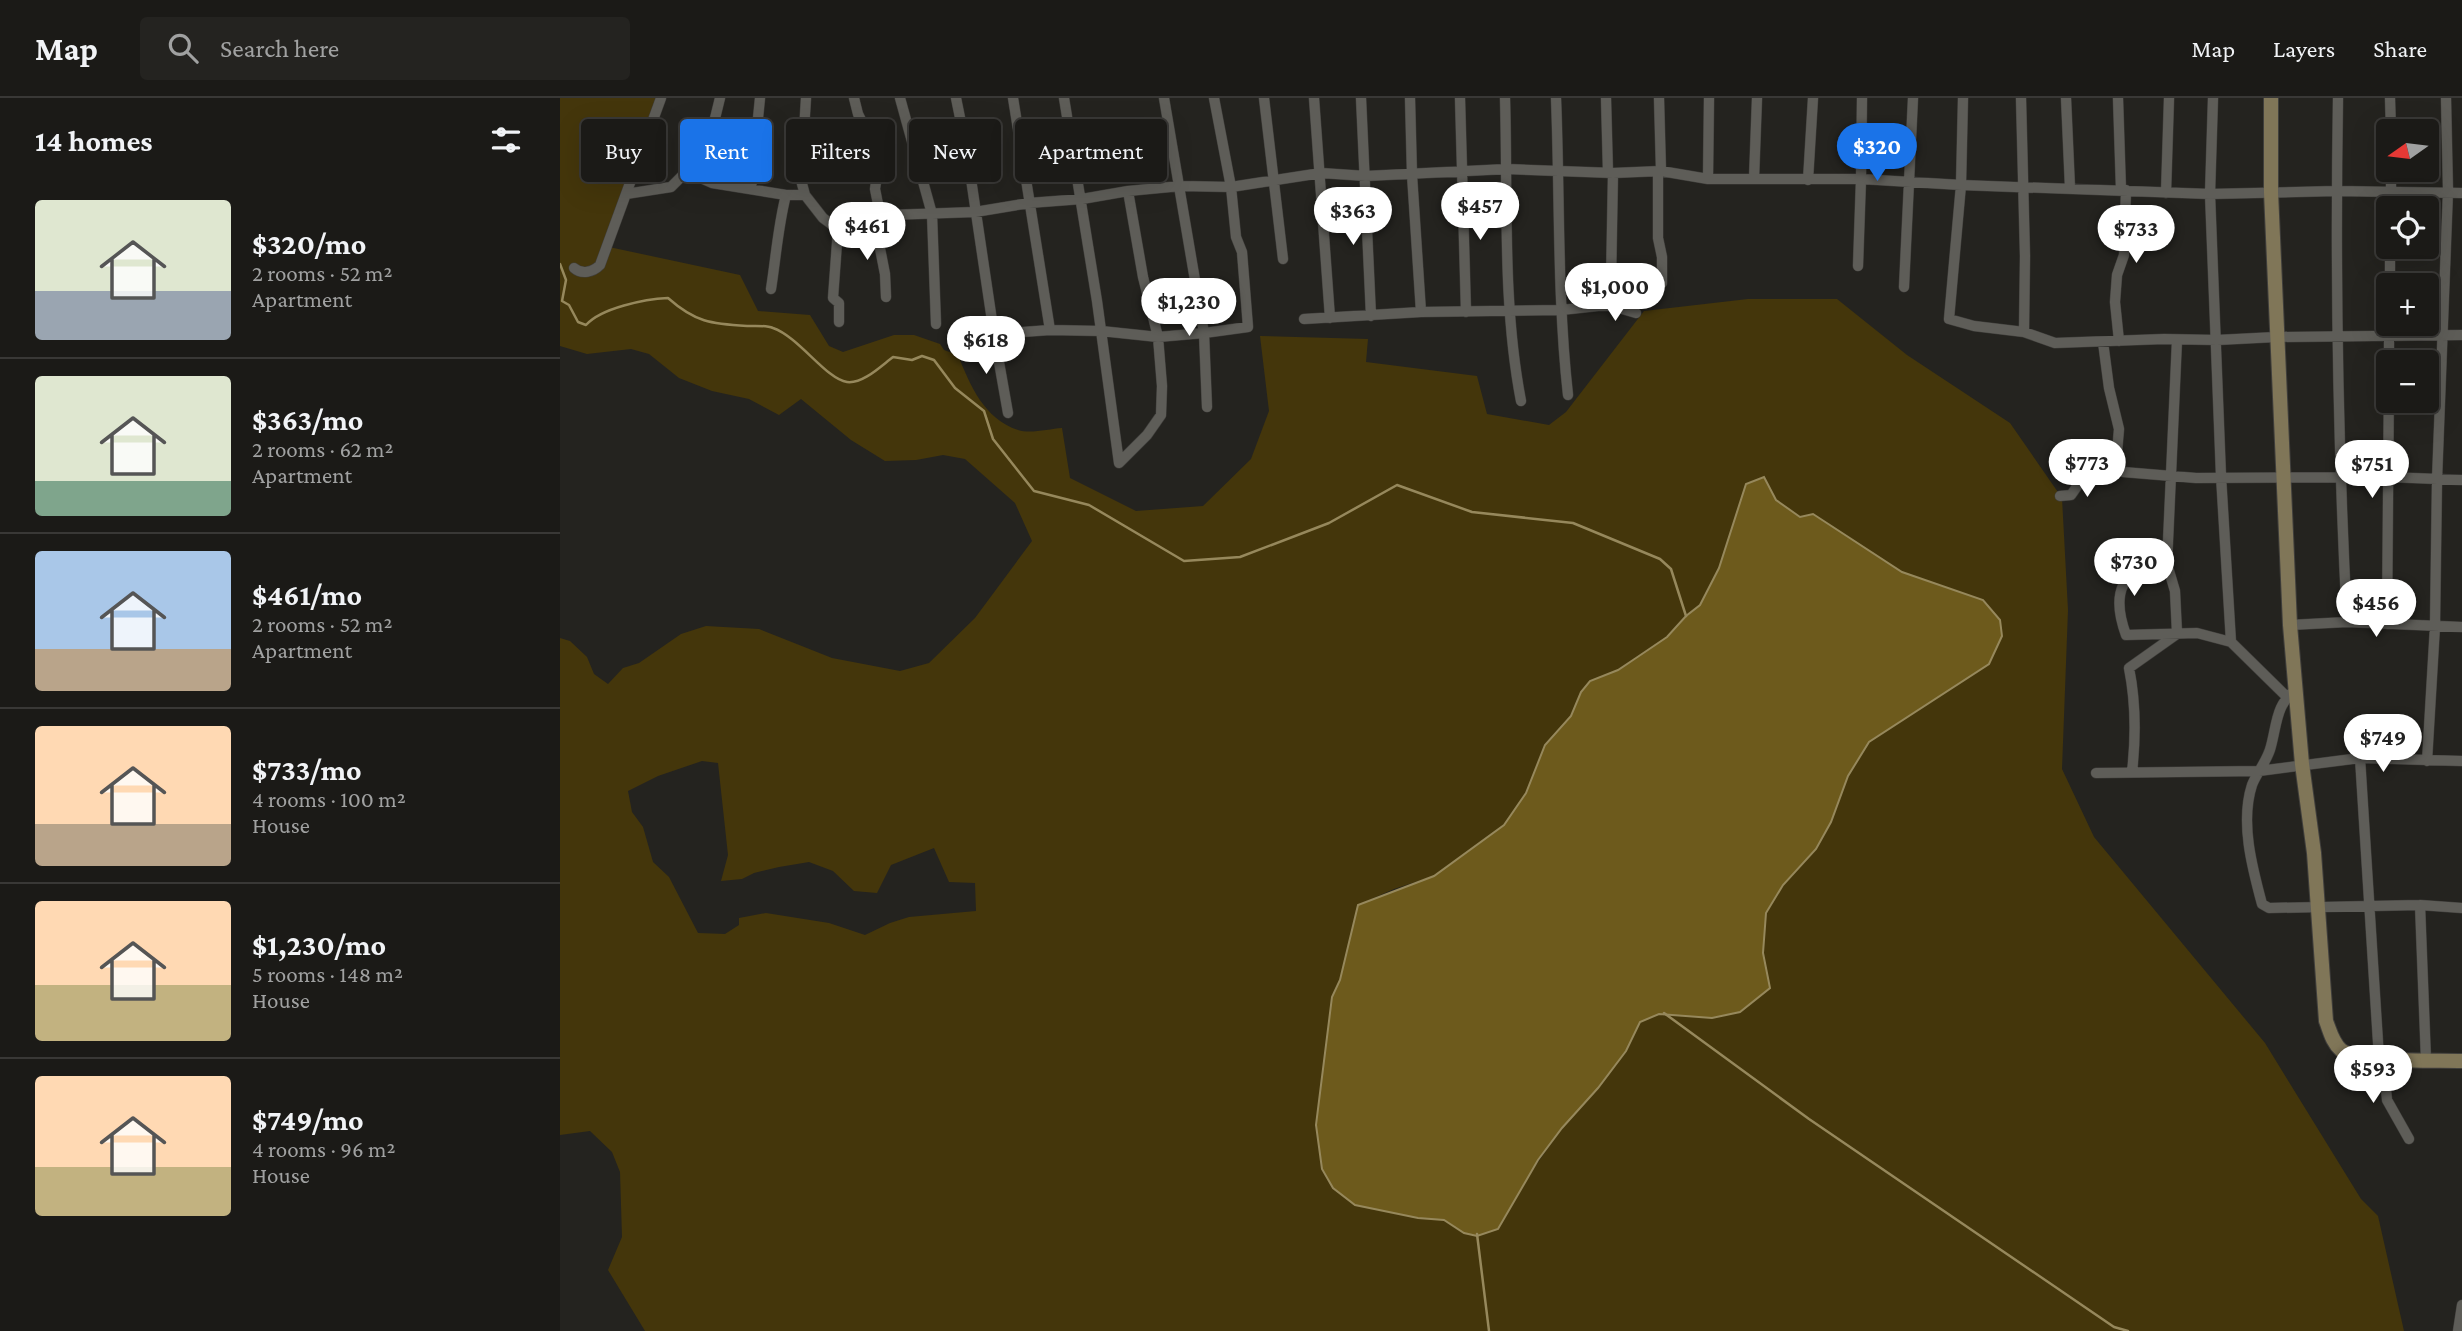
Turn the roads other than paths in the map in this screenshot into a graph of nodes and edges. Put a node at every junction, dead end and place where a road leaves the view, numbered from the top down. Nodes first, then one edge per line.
1 (661, 98) edge
2 (720, 98) edge
3 (760, 98) edge
4 (806, 98) edge
5 (854, 98) edge
6 (900, 98) edge
7 (956, 98) edge
8 (1013, 98) edge
9 (1063, 98) edge
10 (1164, 98) edge
11 (1214, 98) edge
12 (1264, 98) edge
13 (1314, 98) edge
14 (1361, 98) edge
15 (1410, 98) edge
16 (1460, 98) edge
17 (1505, 98) edge
18 (1556, 98) edge
19 (1606, 98) edge
20 (1659, 98) edge
21 (1709, 98) edge
22 (1757, 98) edge
23 (1813, 98) edge
24 (1862, 98) edge
25 (1913, 98) edge
26 (1963, 98) edge
27 (2021, 98) edge
28 (2066, 98) edge
29 (2118, 98) edge
30 (2169, 98) edge
31 (2213, 98) edge
32 (2271, 98) edge
33 (2338, 98) edge
34 (2390, 98) edge
35 (2446, 98) edge
36 (715, 119) edge
37 (2391, 119) edge
38 (1507, 169) junction
39 (1559, 170) junction
40 (1660, 171) junction
41 (1463, 172) junction
42 (1321, 173) junction
43 (1610, 173) junction
44 (1412, 175) junction
45 (1366, 176) junction
46 (680, 178) edge
47 (1708, 179) junction
48 (1754, 179) junction
49 (1861, 179) junction
50 (1275, 180) junction
51 (1808, 180) junction
52 (717, 182) edge
53 (1910, 182) junction
54 (2391, 182) edge
55 (1961, 185) junction
56 (1181, 186) junction
57 (1231, 187) junction
58 (2022, 187) junction
59 (2070, 188) junction
60 (751, 189) junction
61 (2123, 190) junction
62 (1128, 191) junction
63 (2336, 191) junction
64 (2391, 191) junction
65 (2448, 191) junction
66 (2166, 192) junction
67 (2271, 192) junction
68 (2462, 192) edge
69 (626, 194) junction
70 (2210, 194) junction
71 (786, 195) junction
72 (805, 195) junction
73 (2391, 196) edge
74 (1082, 200) junction
75 (1029, 203) junction
76 (975, 212) junction
77 (932, 214) junction
78 (878, 221) junction
79 (838, 229) junction
80 (1283, 259) dead end
81 (1857, 266) dead end
82 (574, 268) dead end
83 (1662, 283) dead end
84 (1903, 287) dead end
85 (771, 289) dead end
86 (886, 297) dead end
87 (1598, 306) junction
88 (1509, 309) junction
89 (1561, 310) junction
90 (1422, 312) junction
91 (1466, 312) junction
92 (1636, 313) dead end
93 (1371, 316) junction
94 (1304, 318) dead end
95 (1330, 318) junction
96 (839, 322) dead end
97 (936, 324) dead end
98 (1051, 330) junction
99 (1101, 331) junction
100 (2024, 332) junction
101 (1205, 333) junction
102 (994, 334) junction
103 (2462, 335) edge
104 (2337, 336) junction
105 (2376, 336) edge
106 (2389, 336) edge
107 (2442, 336) junction
108 (1158, 337) junction
109 (2276, 337) junction
110 (2177, 340) junction
111 (2217, 340) junction
112 (2119, 341) junction
113 (2103, 342) junction
114 (2389, 350) edge
115 (1568, 395) dead end
116 (1521, 401) dead end
117 (1207, 407) dead end
118 (1008, 413) dead end
119 (2389, 413) edge
120 (2116, 464) junction
121 (2171, 476) junction
122 (2221, 477) junction
123 (2388, 477) junction
124 (2284, 478) junction
125 (2340, 479) junction
126 (2437, 480) junction
127 (2462, 480) edge
128 (2060, 496) dead end
129 (2168, 544) junction
130 (2347, 622) junction
131 (2387, 624) junction
132 (2290, 625) junction
133 (2435, 626) junction
134 (2462, 627) edge
135 (2177, 633) junction
136 (2231, 642) junction
137 (2291, 692) junction
138 (2360, 758) junction
139 (2427, 761) junction
140 (2462, 761) edge
141 (2302, 764) junction
142 (2259, 771) junction
143 (2132, 772) junction
144 (2096, 773) dead end
145 (2368, 905) junction
146 (2420, 905) junction
147 (2318, 906) junction
148 (2462, 908) edge
149 (2381, 1058) junction
150 (2426, 1059) junction
151 (2462, 1061) edge
152 (2409, 1139) dead end
153 (2462, 1305) edge
154 (2458, 1331) edge

1 - 69 street
2 - 36 street
3 - 60 street
4 - 72 street
5 - 78 street
6 - 77 street
7 - 76 street
8 - 75 street
9 - 74 street
10 - 56 street
11 - 57 street
12 - 50 street
13 - 42 street
14 - 45 street
15 - 44 street
16 - 41 street
17 - 38 street
18 - 39 street
19 - 43 street
20 - 40 street
21 - 47 street
22 - 48 street
23 - 51 street
24 - 49 street
25 - 53 street
26 - 55 street
27 - 58 street
28 - 59 street
29 - 61 street
30 - 66 street
31 - 70 street
32 - 67 street
33 - 63 street
34 - 37 street
35 - 65 street
38 - 39 street
38 - 41 street
38 - 88 street
39 - 43 street
39 - 89 street
40 - 43 street
40 - 47 street
40 - 83 street
41 - 44 street
41 - 91 street
42 - 45 street
42 - 50 street
42 - 95 street
43 - 87 street
44 - 45 street
44 - 90 street
45 - 93 street
46 - 69 street
47 - 48 street
48 - 51 street
49 - 51 street
49 - 53 street
49 - 81 street
50 - 57 street
50 - 80 street
52 - 60 street
53 - 55 street
53 - 84 street
54 - 64 street
55 - 58 street
55 - 100 street
56 - 57 street
56 - 62 street
56 - 101 street
57 - 101 street
58 - 59 street
58 - 100 street
59 - 61 street
60 - 71 street
61 - 66 street
61 - 112 street
62 - 74 street
62 - 108 street
63 - 64 street
63 - 67 street
63 - 104 street
64 - 65 street
64 - 73 street
65 - 68 street
65 - 107 street
66 - 70 street
67 - 70 street
67 - 109 street
69 - 82 street
70 - 111 street
71 - 72 street
71 - 85 street
72 - 79 street
74 - 75 street
74 - 99 street
75 - 76 street
75 - 98 street
76 - 77 street
76 - 102 street
77 - 78 street
77 - 97 street
78 - 79 street
78 - 86 street
79 - 96 street
87 - 89 street
87 - 92 street
88 - 89 street
88 - 91 street
88 - 116 street
89 - 115 street
90 - 91 street
90 - 93 street
93 - 95 street
94 - 95 street
98 - 99 street
98 - 102 street
99 - 108 street
99 - 108 street
100 - 113 street
101 - 108 street
101 - 117 street
102 - 118 street
103 - 107 street
104 - 105 street
104 - 109 street
104 - 125 street
106 - 114 street
107 - 126 street
109 - 111 street
109 - 124 street
110 - 111 street
110 - 112 street
110 - 121 street
111 - 122 street
112 - 113 street
113 - 120 street
119 - 123 street
120 - 121 street
120 - 128 street
121 - 122 street
121 - 129 street
122 - 124 street
122 - 136 street
123 - 125 street
123 - 126 street
123 - 131 street
124 - 125 street
124 - 132 street
125 - 130 street
126 - 127 street
126 - 133 street
129 - 135 street
129 - 135 street
130 - 131 street
130 - 132 street
131 - 133 street
132 - 137 street
133 - 134 street
133 - 139 street
135 - 136 street
135 - 143 street
136 - 137 street
137 - 141 street
137 - 142 street
138 - 139 street
138 - 141 street
138 - 145 street
139 - 140 street
141 - 142 street
141 - 147 street
142 - 143 street
142 - 147 street
143 - 144 street
145 - 146 street
145 - 147 street
145 - 149 street
146 - 148 street
146 - 150 street
147 - 149 street
149 - 150 street
149 - 152 street
150 - 151 street
153 - 154 street

